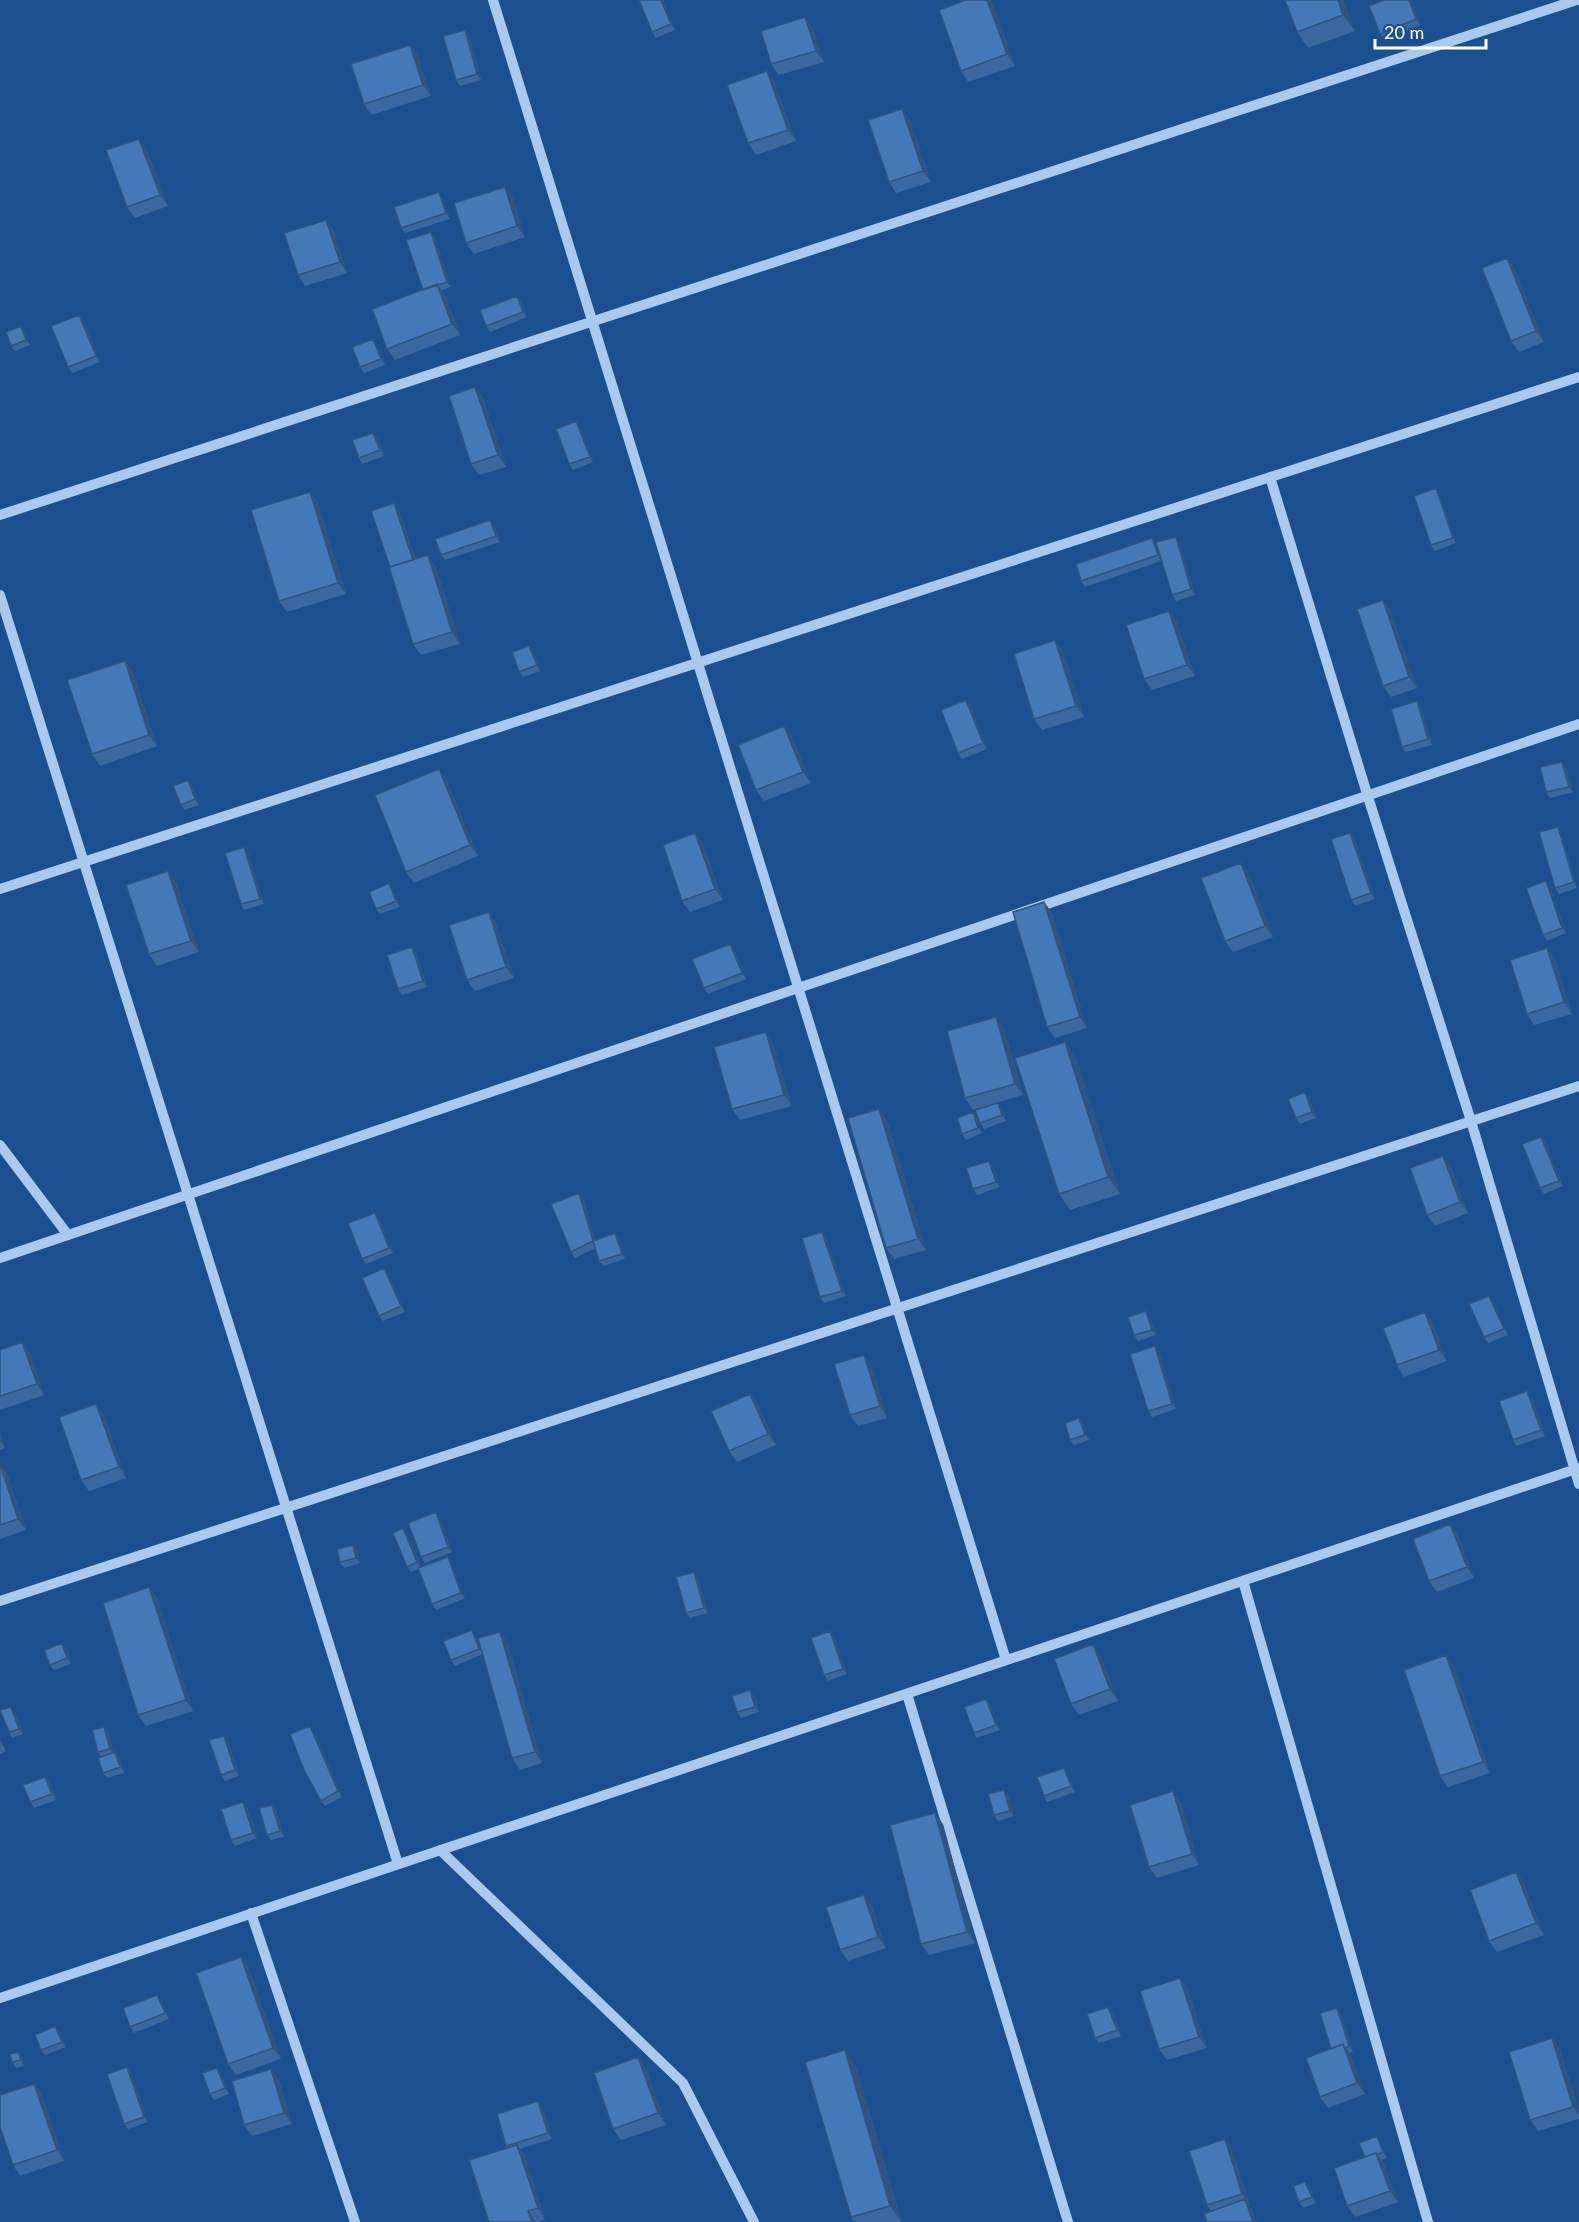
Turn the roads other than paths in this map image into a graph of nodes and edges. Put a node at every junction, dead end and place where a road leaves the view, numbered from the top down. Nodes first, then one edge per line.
1 (493, 0) edge
2 (1577, 0) edge
3 (592, 321) junction
4 (1579, 377) edge
5 (1270, 477) junction
6 (0, 515) edge
7 (0, 595) edge
8 (698, 663) junction
9 (1579, 724) edge
10 (1368, 797) junction
11 (84, 862) junction
12 (0, 889) edge
13 (799, 988) junction
14 (1579, 1086) edge
15 (1471, 1121) junction
16 (0, 1145) edge
17 (188, 1195) junction
18 (68, 1235) junction
19 (0, 1258) edge
20 (898, 1308) junction
21 (1577, 1469) edge
22 (1579, 1484) edge
23 (287, 1508) junction
24 (1243, 1581) junction
25 (0, 1601) edge
26 (1006, 1660) junction
27 (907, 1694) junction
28 (440, 1850) junction
29 (398, 1864) junction
30 (251, 1914) junction
31 (0, 1998) edge
32 (355, 2222) edge
33 (754, 2222) edge
34 (1068, 2222) edge
35 (1428, 2222) edge

1 - 3 street
2 - 3 street
3 - 6 street
3 - 8 street
4 - 5 street
5 - 8 street
5 - 10 street
7 - 11 street
8 - 11 street
8 - 13 street
9 - 10 street
10 - 13 street
10 - 15 street
11 - 12 street
11 - 17 street
13 - 17 street
13 - 20 street
14 - 15 street
15 - 20 street
15 - 21 street
16 - 18 street
17 - 18 street
17 - 23 street
18 - 19 street
20 - 23 street
20 - 26 street
21 - 22 street
21 - 24 street
23 - 25 street
23 - 29 street
24 - 26 street
24 - 35 street
26 - 27 street
27 - 28 street
27 - 34 street
28 - 29 street
28 - 33 street
29 - 30 street
30 - 31 street
30 - 32 street

